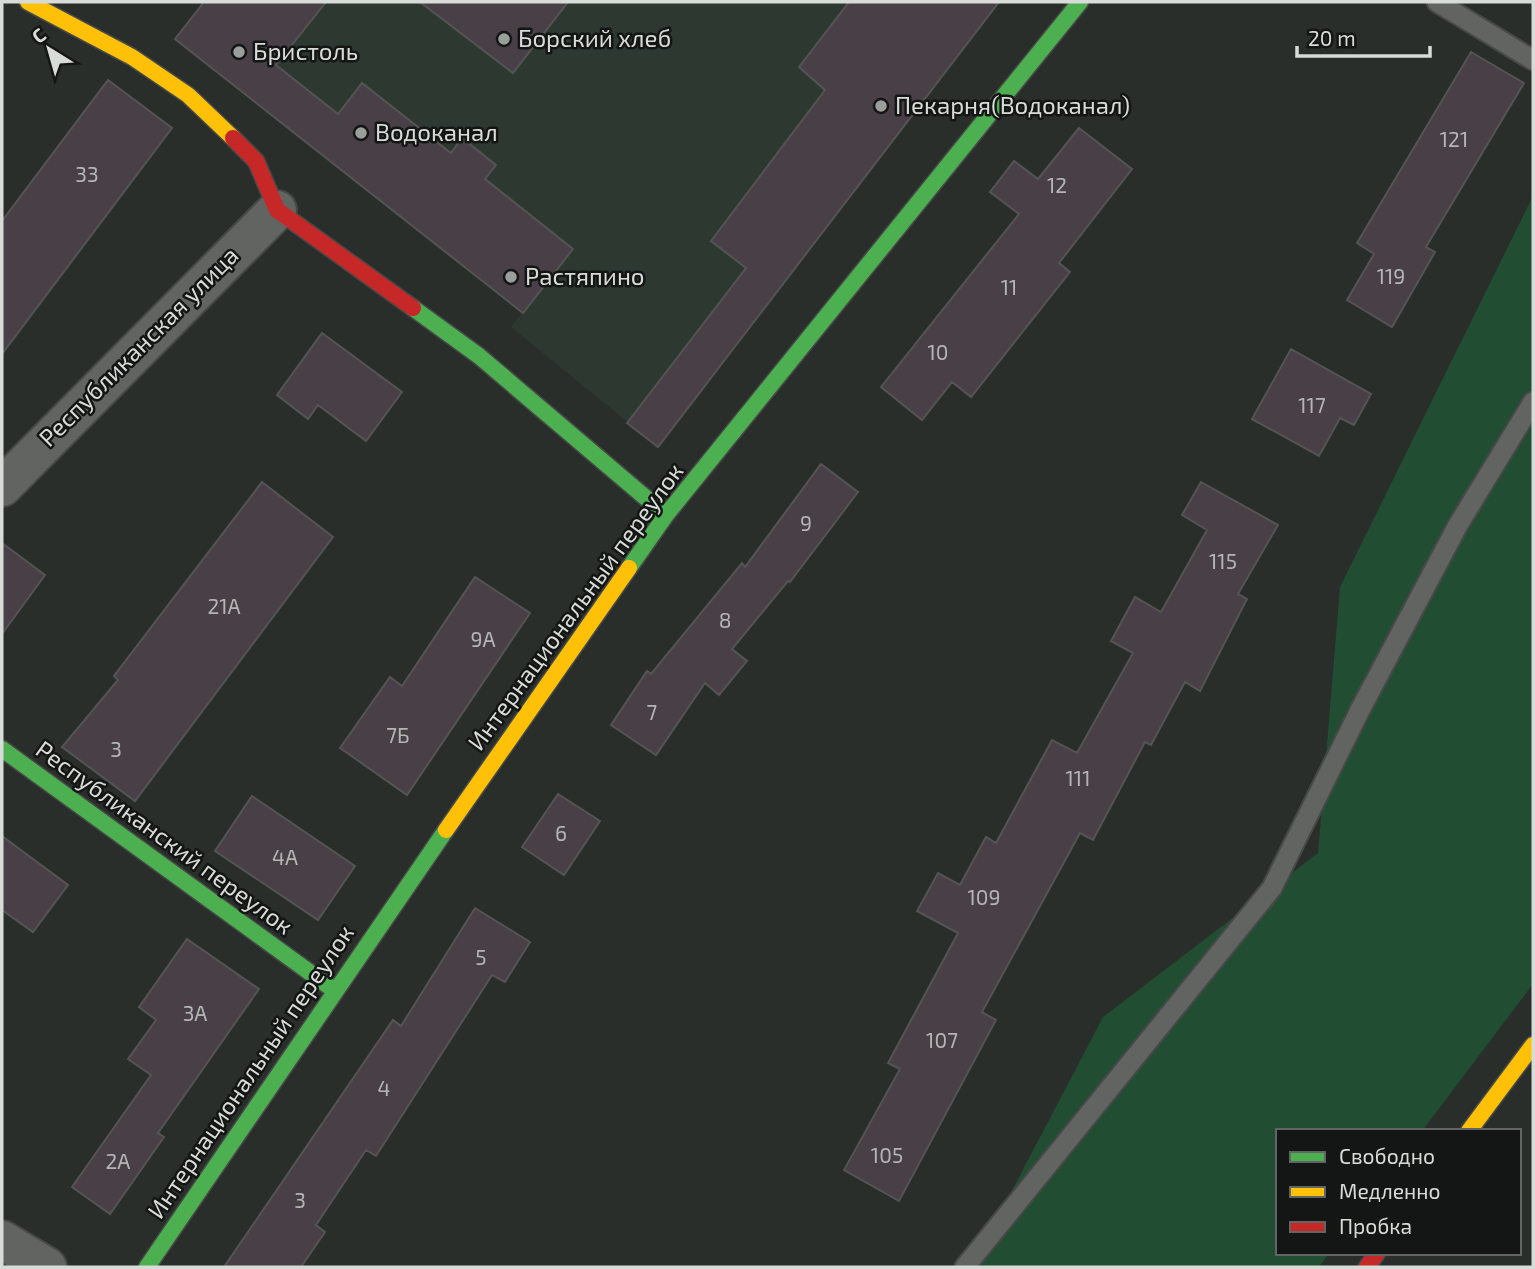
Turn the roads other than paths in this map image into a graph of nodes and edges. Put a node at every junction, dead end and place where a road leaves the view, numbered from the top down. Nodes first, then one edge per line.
1 (28, 2) edge
2 (1080, 2) edge
3 (1437, 2) edge
4 (1533, 60) edge
5 (277, 210) junction
6 (1533, 402) edge
7 (2, 486) edge
8 (666, 514) junction
9 (2, 749) edge
10 (334, 990) junction
11 (1533, 1045) edge
12 (1470, 1129) edge
13 (2, 1240) edge
14 (47, 1267) edge
15 (147, 1267) edge
16 (965, 1267) edge

1 - 5 street
2 - 8 street, Интернациональный переулок
3 - 4 lane
5 - 7 street, Республиканская улица
5 - 8 street
6 - 16 lane
8 - 10 street, Интернациональный переулок
9 - 10 street, Республиканский переулок
10 - 15 street, Интернациональный переулок
11 - 12 street
13 - 14 street

